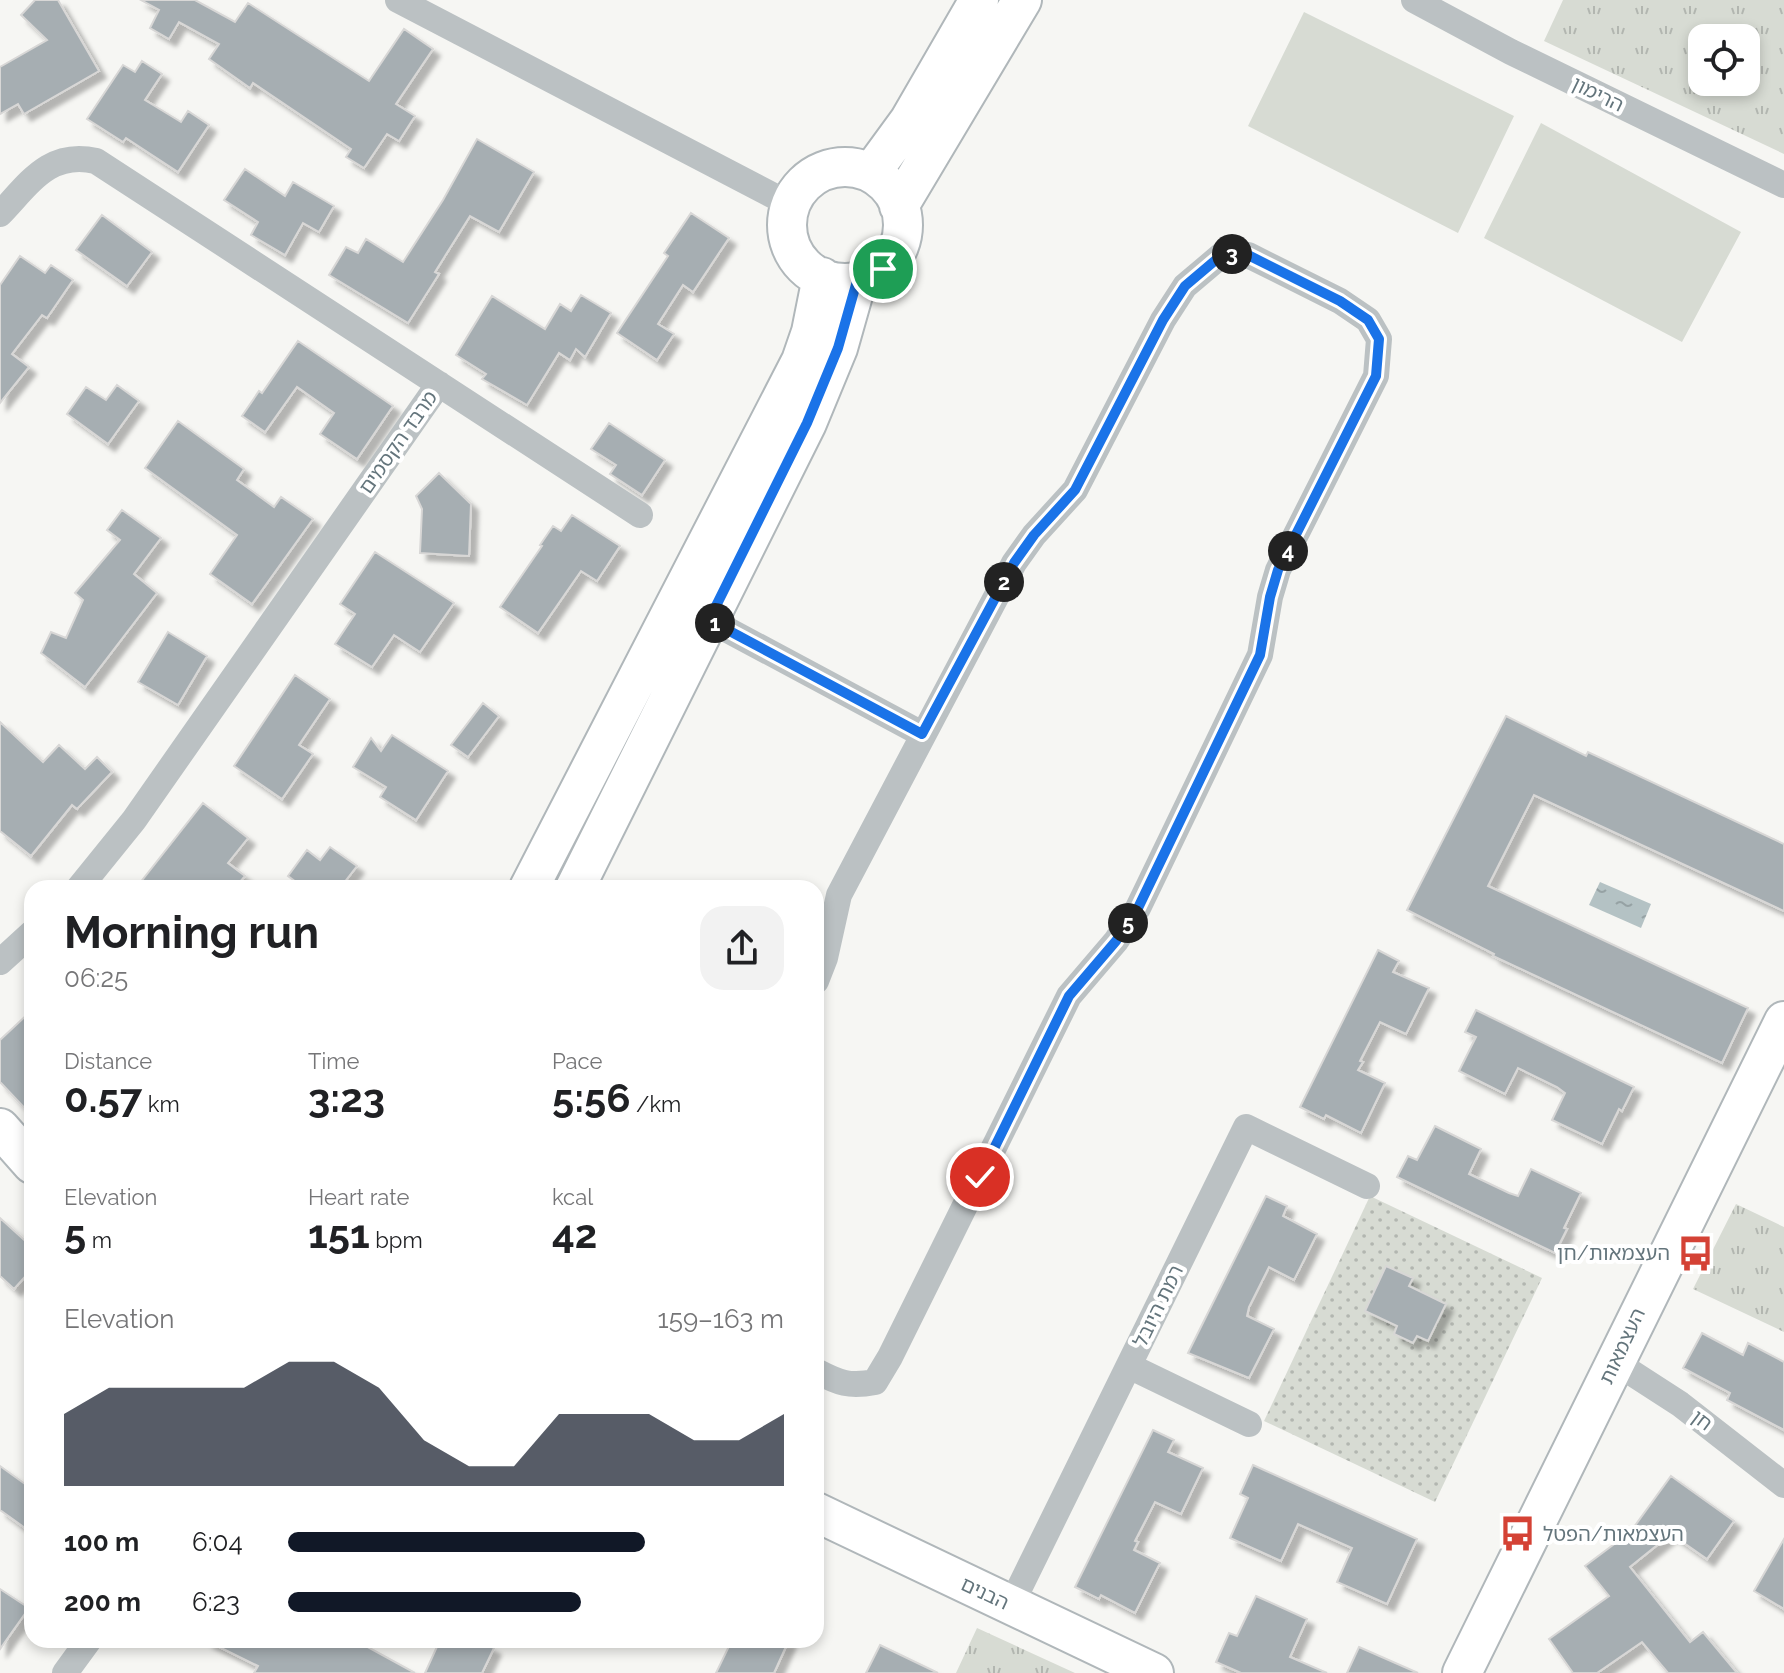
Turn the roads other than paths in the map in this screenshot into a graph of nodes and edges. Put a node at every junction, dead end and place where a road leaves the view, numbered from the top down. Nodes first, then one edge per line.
1 (398, 0) edge
2 (979, 0) edge
3 (1022, 0) edge
4 (1414, 0) edge
5 (871, 173) junction
6 (1784, 185) edge
7 (791, 205) junction
8 (899, 206) junction
9 (0, 214) edge
10 (839, 279) junction
11 (439, 384) junction
12 (640, 515) dead end
13 (709, 620) junction
14 (922, 734) junction
15 (85, 880) edge
16 (533, 880) edge
17 (579, 880) edge
18 (24, 940) edge
19 (824, 961) edge
20 (0, 962) edge
21 (1784, 1021) edge
22 (0, 1128) edge
23 (24, 1155) edge
24 (1367, 1186) dead end
25 (1615, 1362) junction
26 (1129, 1366) junction
27 (824, 1375) edge
28 (1249, 1424) dead end
29 (1784, 1485) edge
30 (824, 1516) edge
31 (1011, 1605) junction
32 (83, 1648) edge
33 (65, 1673) edge
34 (1154, 1673) edge
35 (1462, 1673) edge

1 - 7 street
2 - 5 street
3 - 8 street
4 - 6 street, הרימון
5 - 7 street
5 - 8 street
7 - 10 street
8 - 10 street
9 - 11 street, מרבד הקסמים
10 - 13 street
10 - 16 street
11 - 12 street
11 - 15 street, מרבד הקסמים
13 - 14 street
13 - 17 street
14 - 19 street
14 - 27 street
18 - 20 street
21 - 25 street, העצמאות
22 - 23 street
24 - 26 street, רמת היובל
25 - 29 street, חן
25 - 35 street, העצמאות
26 - 28 street
26 - 31 street, רמת היובל
30 - 31 street, הבנים
31 - 34 street, הבנים
32 - 33 street

